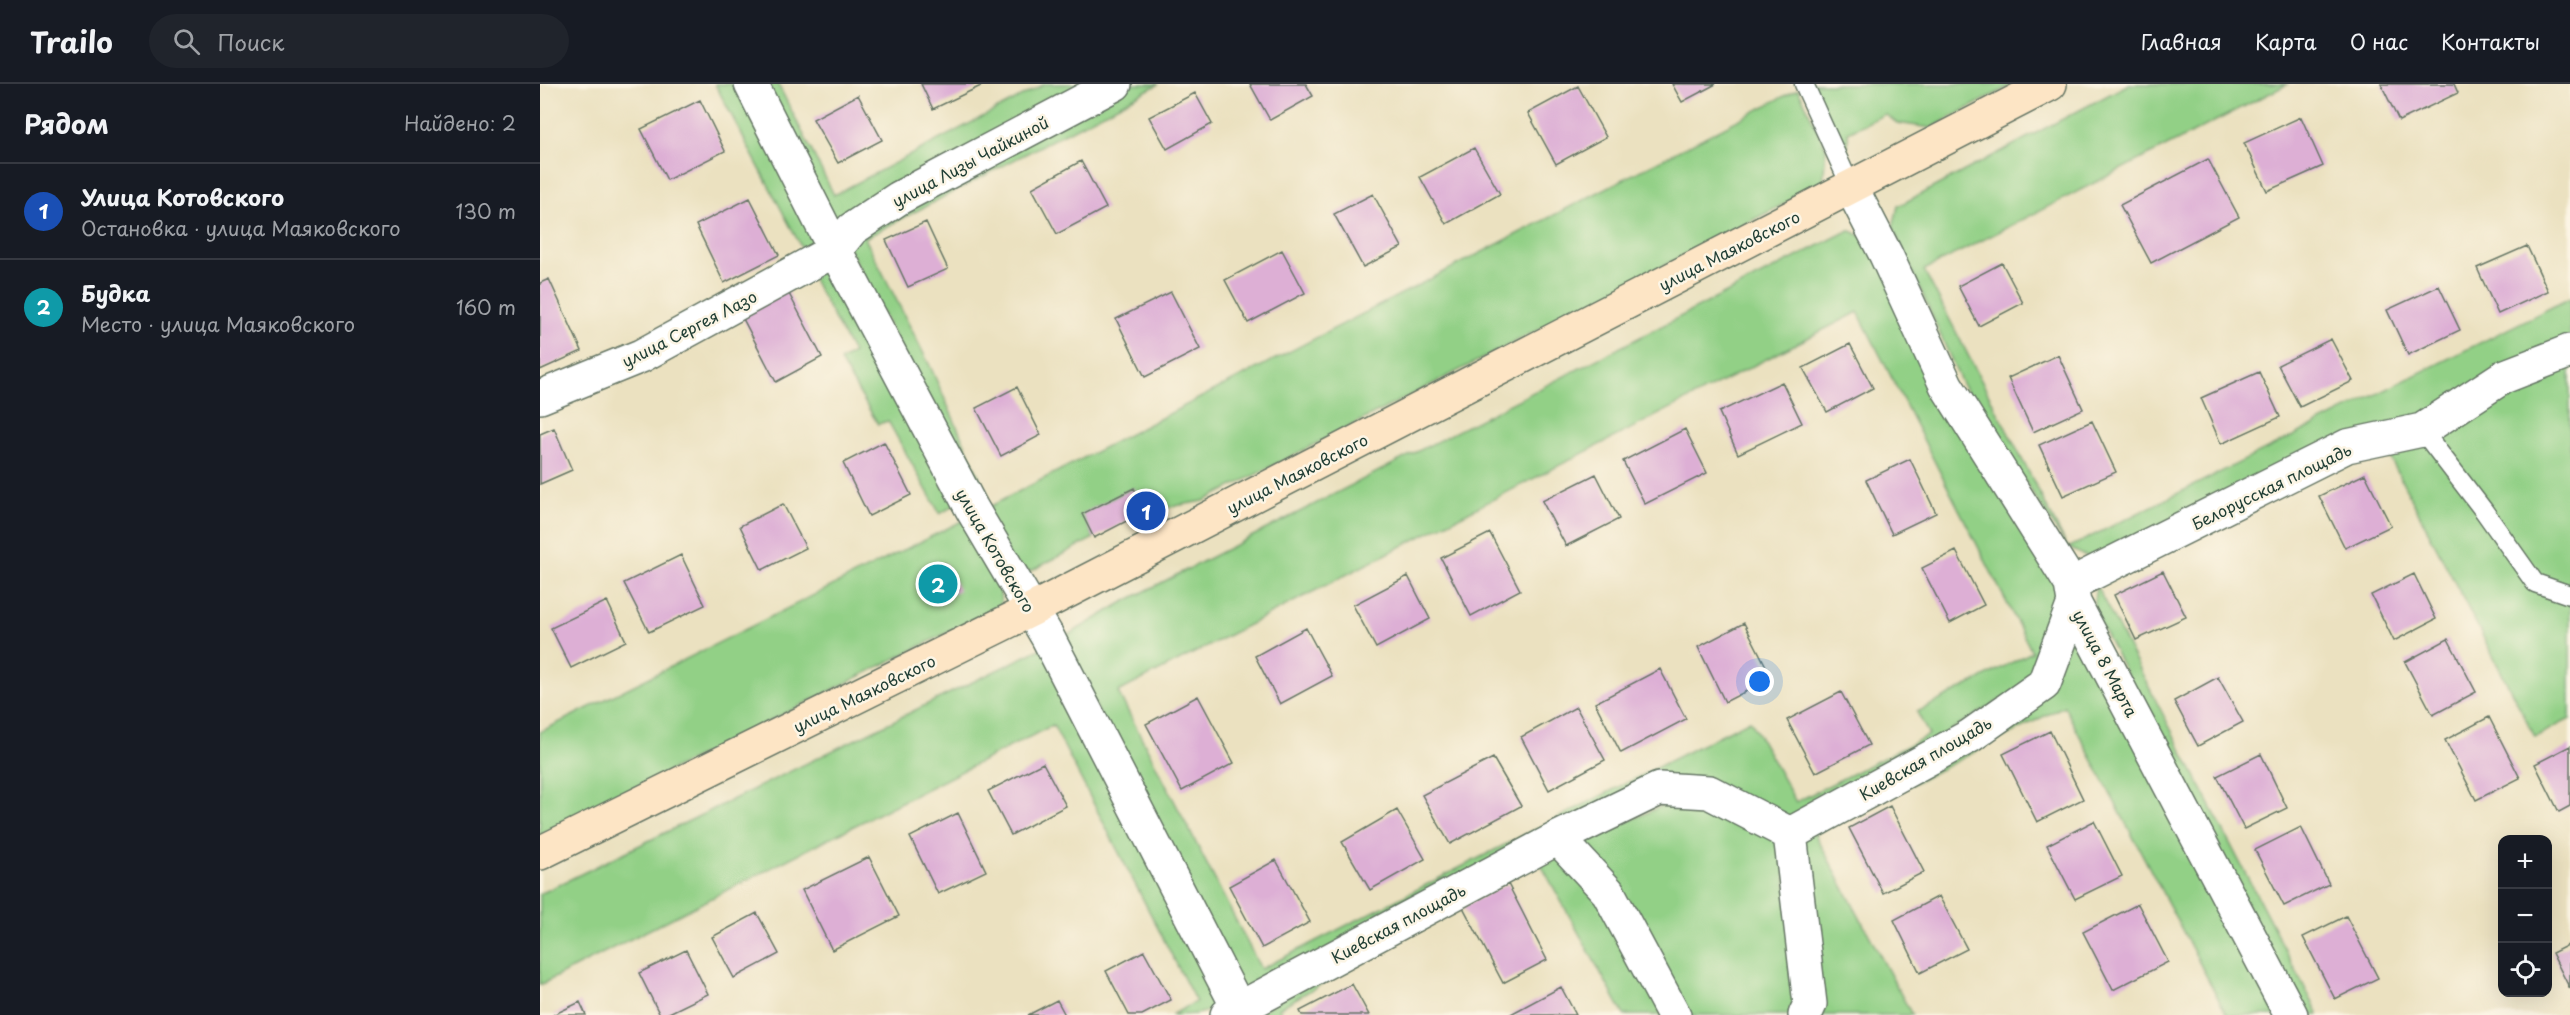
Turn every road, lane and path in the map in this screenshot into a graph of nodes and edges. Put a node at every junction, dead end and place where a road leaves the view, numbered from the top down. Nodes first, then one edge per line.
1 (751, 84) edge
2 (1114, 84) edge
3 (1804, 84) edge
4 (2050, 84) edge
5 (1851, 187) junction
6 (835, 250) junction
7 (2570, 351) edge
8 (540, 397) edge
9 (2422, 430) junction
10 (2073, 594) junction
11 (2570, 595) edge
12 (1031, 610) junction
13 (1790, 834) junction
14 (1558, 838) junction
15 (540, 853) edge
16 (1236, 1013) edge
17 (1674, 1015) edge
18 (1805, 1015) edge
19 (2291, 1015) edge

1 - 6 street, улица Котовского
2 - 6 street, улица Лизы Чайкиной
3 - 5 lane
4 - 5 main road, улица Маяковского
5 - 10 street, улица 8 Марта
5 - 12 main road, улица Маяковского
6 - 8 street, улица Сергея Лазо
6 - 12 street, улица Котовского
7 - 9 street, Белорусская площадь
9 - 10 street, Белорусская площадь
9 - 11 lane
10 - 13 street, Киевская площадь
10 - 19 street, улица 8 Марта
12 - 15 main road, улица Маяковского
12 - 16 street, улица Котовского
13 - 14 street, Киевская площадь
13 - 18 street
14 - 16 street, Киевская площадь
14 - 17 street

